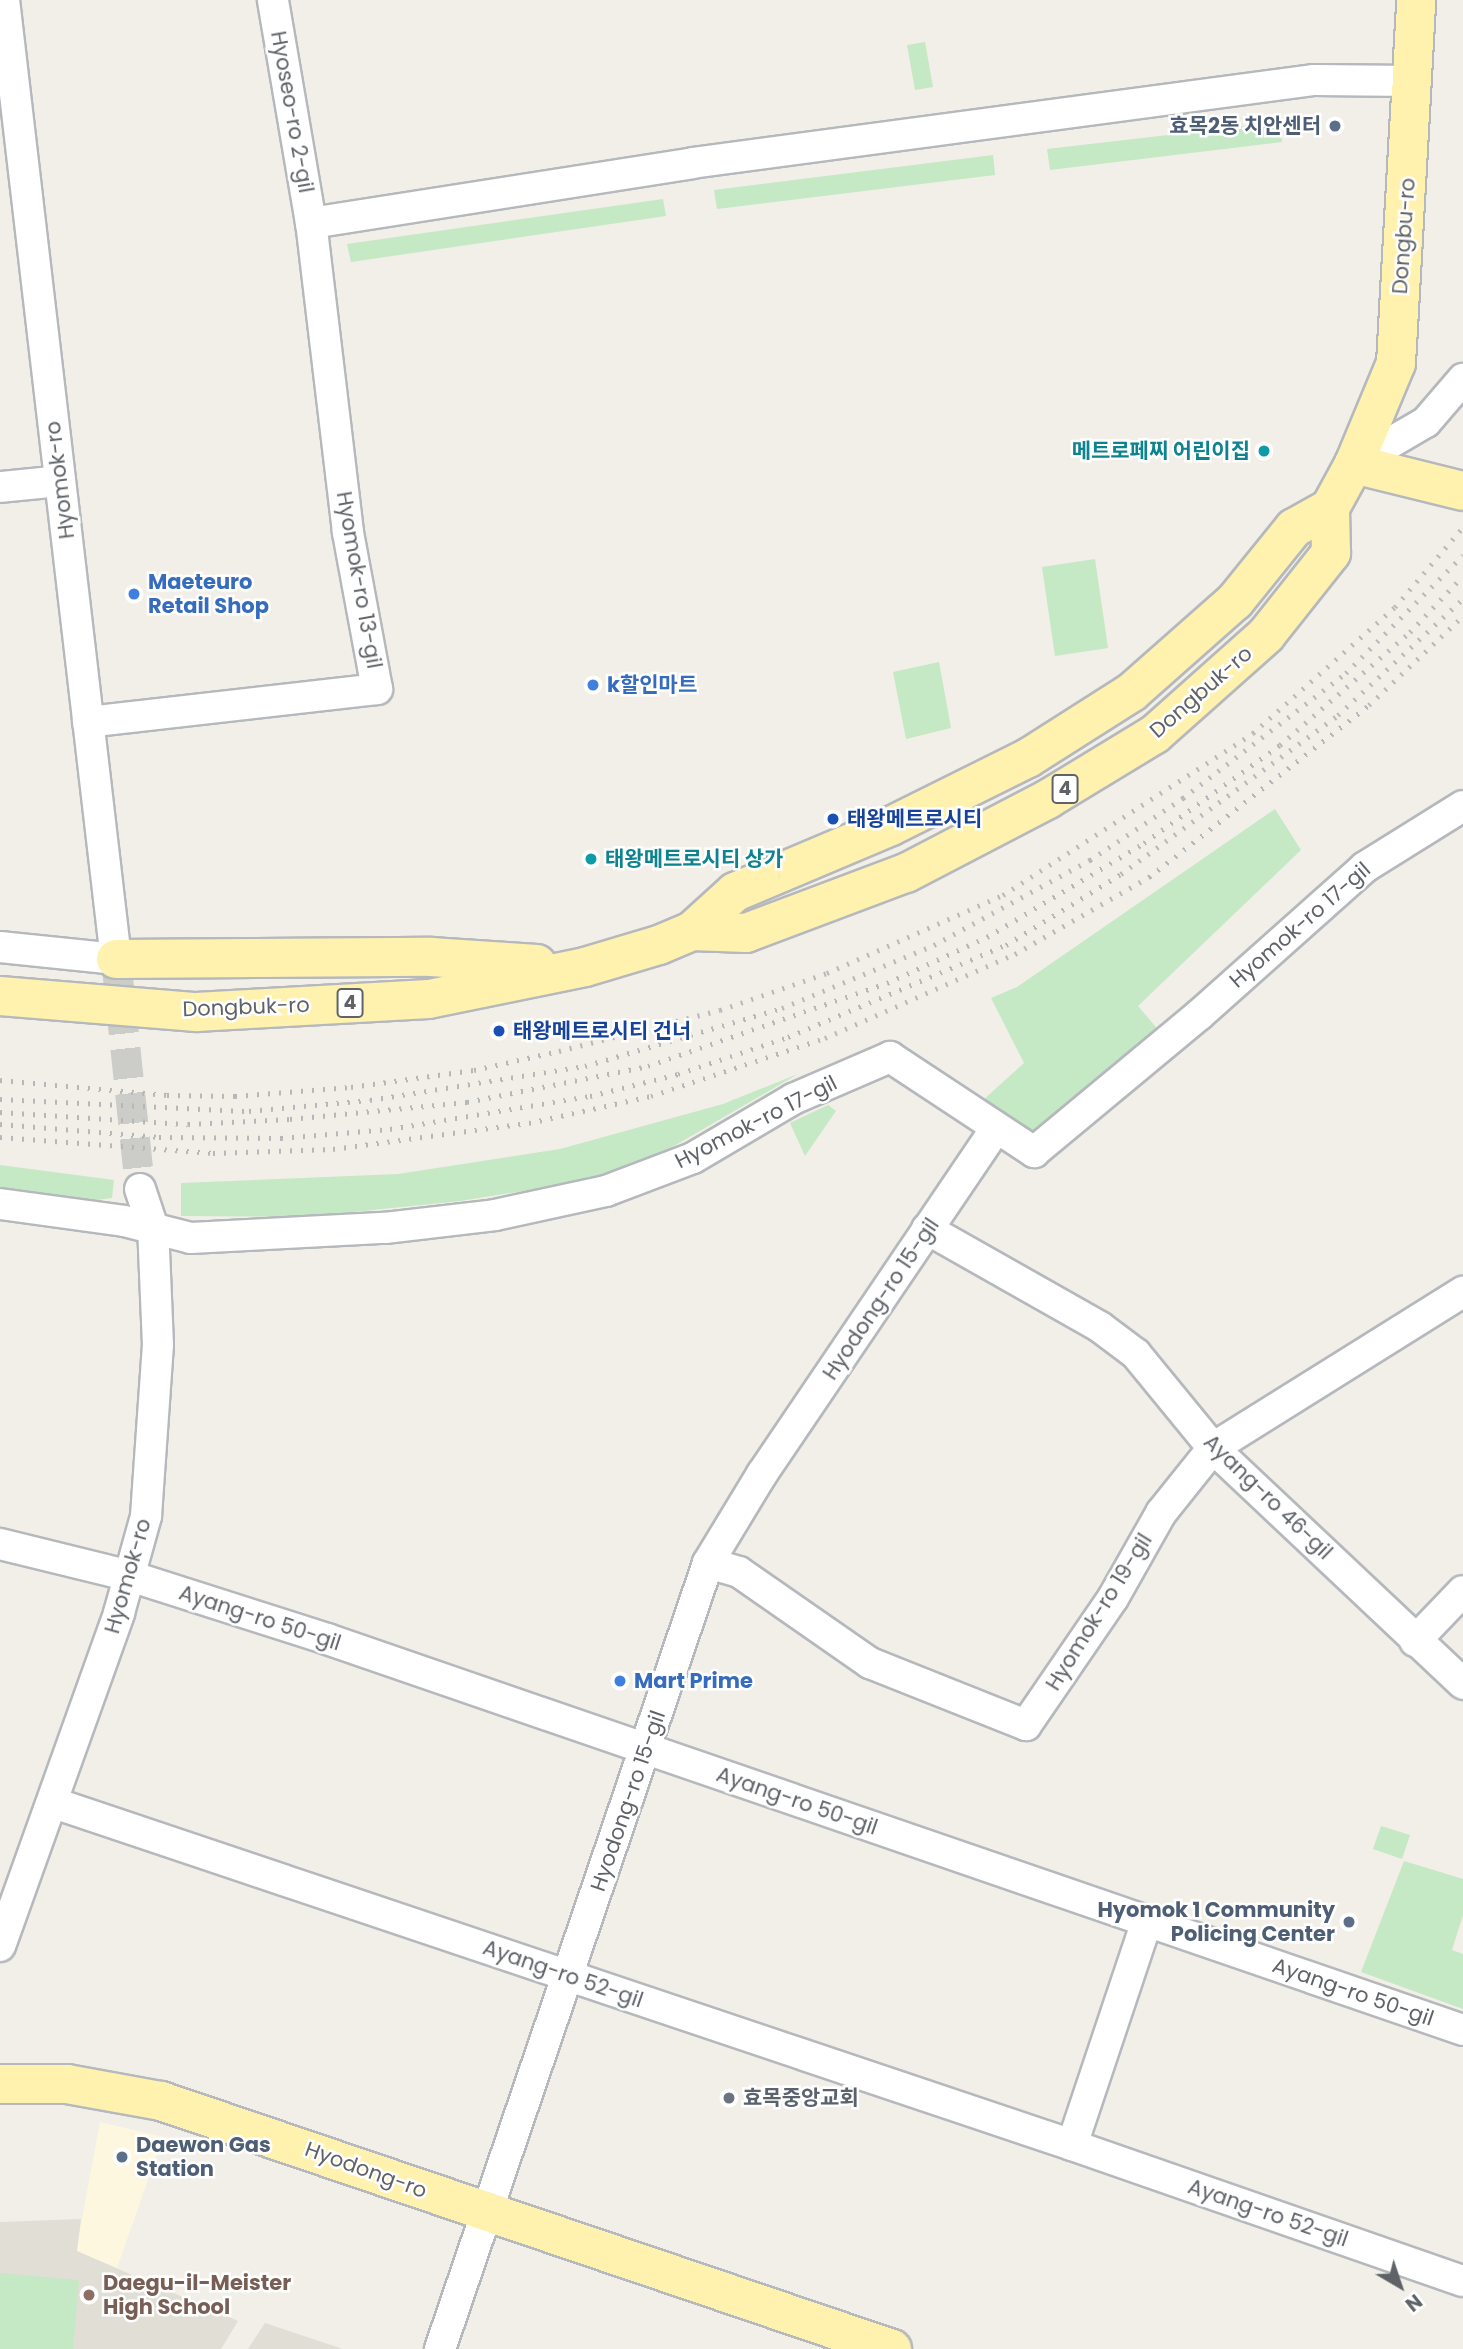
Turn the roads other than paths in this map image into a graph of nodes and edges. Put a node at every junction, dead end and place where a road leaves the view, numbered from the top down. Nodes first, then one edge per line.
1 (4, 0) edge
2 (273, 0) edge
3 (1416, 0) edge
4 (1415, 81) junction
5 (311, 223) junction
6 (1463, 379) edge
7 (1354, 464) junction
8 (60, 481) junction
9 (0, 487) edge
10 (1463, 491) edge
11 (88, 722) junction
12 (1463, 806) edge
13 (0, 947) edge
14 (116, 959) junction
15 (584, 967) junction
16 (0, 996) edge
17 (996, 1128) junction
18 (140, 1189) tunnel mouth
19 (0, 1204) edge
20 (153, 1228) junction
21 (927, 1229) junction
22 (1463, 1292) edge
23 (1213, 1448) junction
24 (0, 1544) edge
25 (708, 1563) junction
26 (130, 1576) junction
27 (1463, 1591) edge
28 (1415, 1641) junction
29 (1463, 1685) edge
30 (646, 1749) junction
31 (54, 1803) junction
32 (1147, 1922) junction
33 (0, 1946) edge
34 (568, 1977) junction
35 (1463, 2029) edge
36 (0, 2084) edge
37 (1072, 2145) junction
38 (486, 2213) junction
39 (1463, 2281) edge
40 (440, 2349) edge
41 (891, 2349) edge

1 - 8 street, Hyomok-ro
2 - 5 street, Hyoseo-ro 2-gil
3 - 4 main road, Dongbu-ro
4 - 5 street
4 - 7 main road, Dongbu-ro
5 - 11 street, Hyomok-ro 13-gil
6 - 7 street
7 - 10 main road
7 - 15 main road, Dongbuk-ro / 4
8 - 9 street
8 - 11 street, Hyomok-ro
11 - 14 street, Hyomok-ro
12 - 17 street, Hyomok-ro 17-gil
13 - 14 street
14 - 15 main road
15 - 16 main road, Dongbuk-ro / 4
17 - 20 street, Hyomok-ro 17-gil
17 - 21 street, Hyodong-ro 15-gil
18 - 20 street, Hyomok-ro
19 - 20 street
20 - 26 street, Hyomok-ro
21 - 23 street, Ayang-ro 46-gil
21 - 25 street, Hyodong-ro 15-gil
22 - 23 street, Hyomok-ro 19-gil
23 - 25 street, Hyomok-ro 19-gil
23 - 28 street, Ayang-ro 46-gil
24 - 26 street, Ayang-ro 50-gil
25 - 30 street, Hyodong-ro 15-gil
26 - 30 street, Ayang-ro 50-gil
26 - 31 street, Hyomok-ro
27 - 28 street
28 - 29 street, Ayang-ro 46-gil
30 - 32 street, Ayang-ro 50-gil
30 - 34 street, Hyodong-ro 15-gil
31 - 33 street, Hyomok-ro
31 - 34 street, Ayang-ro 52-gil
32 - 35 street, Ayang-ro 50-gil
32 - 37 street
34 - 37 street, Ayang-ro 52-gil
34 - 38 street, Hyodong-ro 15-gil
36 - 38 main road, Hyodong-ro
37 - 39 street, Ayang-ro 52-gil
38 - 40 street
38 - 41 main road, Hyodong-ro

